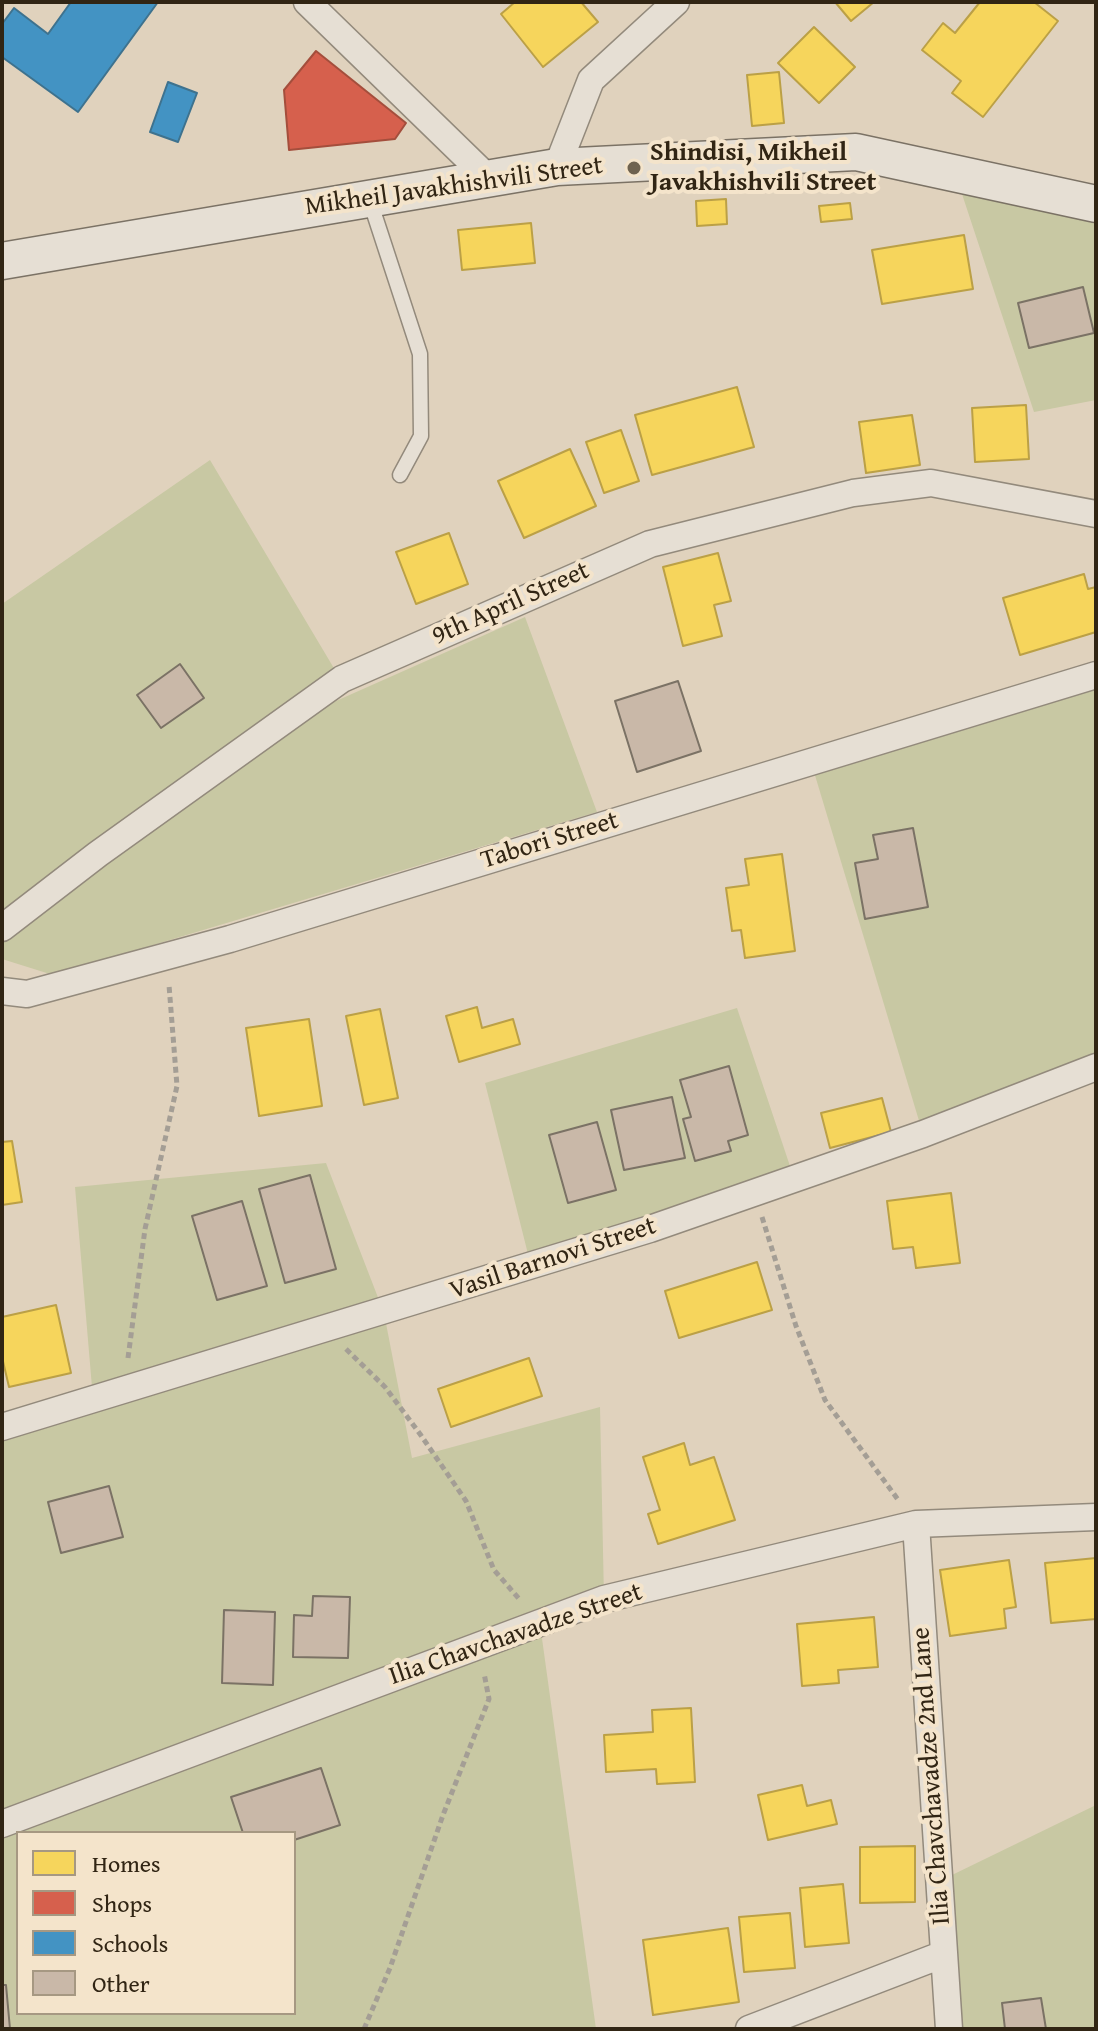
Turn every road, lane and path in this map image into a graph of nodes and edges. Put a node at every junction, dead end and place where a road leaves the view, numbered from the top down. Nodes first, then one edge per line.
1 (307, 2) edge
2 (676, 2) edge
3 (557, 167) junction
4 (488, 178) junction
5 (369, 198) junction
6 (1096, 204) edge
7 (2, 261) edge
8 (400, 475) dead end
9 (1096, 514) edge
10 (1096, 675) edge
11 (2, 928) edge
12 (167, 956) junction
13 (2, 991) edge
14 (1096, 1067) edge
15 (754, 1192) junction
16 (334, 1328) junction
17 (124, 1391) junction
18 (2, 1427) edge
19 (1096, 1517) edge
20 (916, 1524) junction
21 (540, 1623) junction
22 (479, 1644) junction
23 (2, 1824) edge
24 (944, 1954) junction
25 (364, 2029) edge
26 (749, 2029) edge
27 (949, 2029) edge

1 - 4 street
2 - 3 street
3 - 4 main road, Mikheil Javakhishvili Street
3 - 6 main road, Mikheil Javakhishvili Street
4 - 5 main road, Mikheil Javakhishvili Street
5 - 7 main road, Mikheil Javakhishvili Street
5 - 8 lane
9 - 11 street, 9th April Street
10 - 12 street, Tabori Street
12 - 13 street, Tabori Street
12 - 17 path
14 - 15 street, Vasil Barnovi Street
15 - 16 street, Vasil Barnovi Street
15 - 20 path
16 - 17 street, Vasil Barnovi Street
16 - 21 path
17 - 18 street, Vasil Barnovi Street
19 - 20 street, Ilia Chavchavadze Street
20 - 21 street, Ilia Chavchavadze Street
20 - 24 street, Ilia Chavchavadze 2nd Lane
21 - 22 street, Ilia Chavchavadze Street
22 - 23 street, Ilia Chavchavadze Street
22 - 25 path
24 - 26 street
24 - 27 street, Ilia Chavchavadze 2nd Lane

